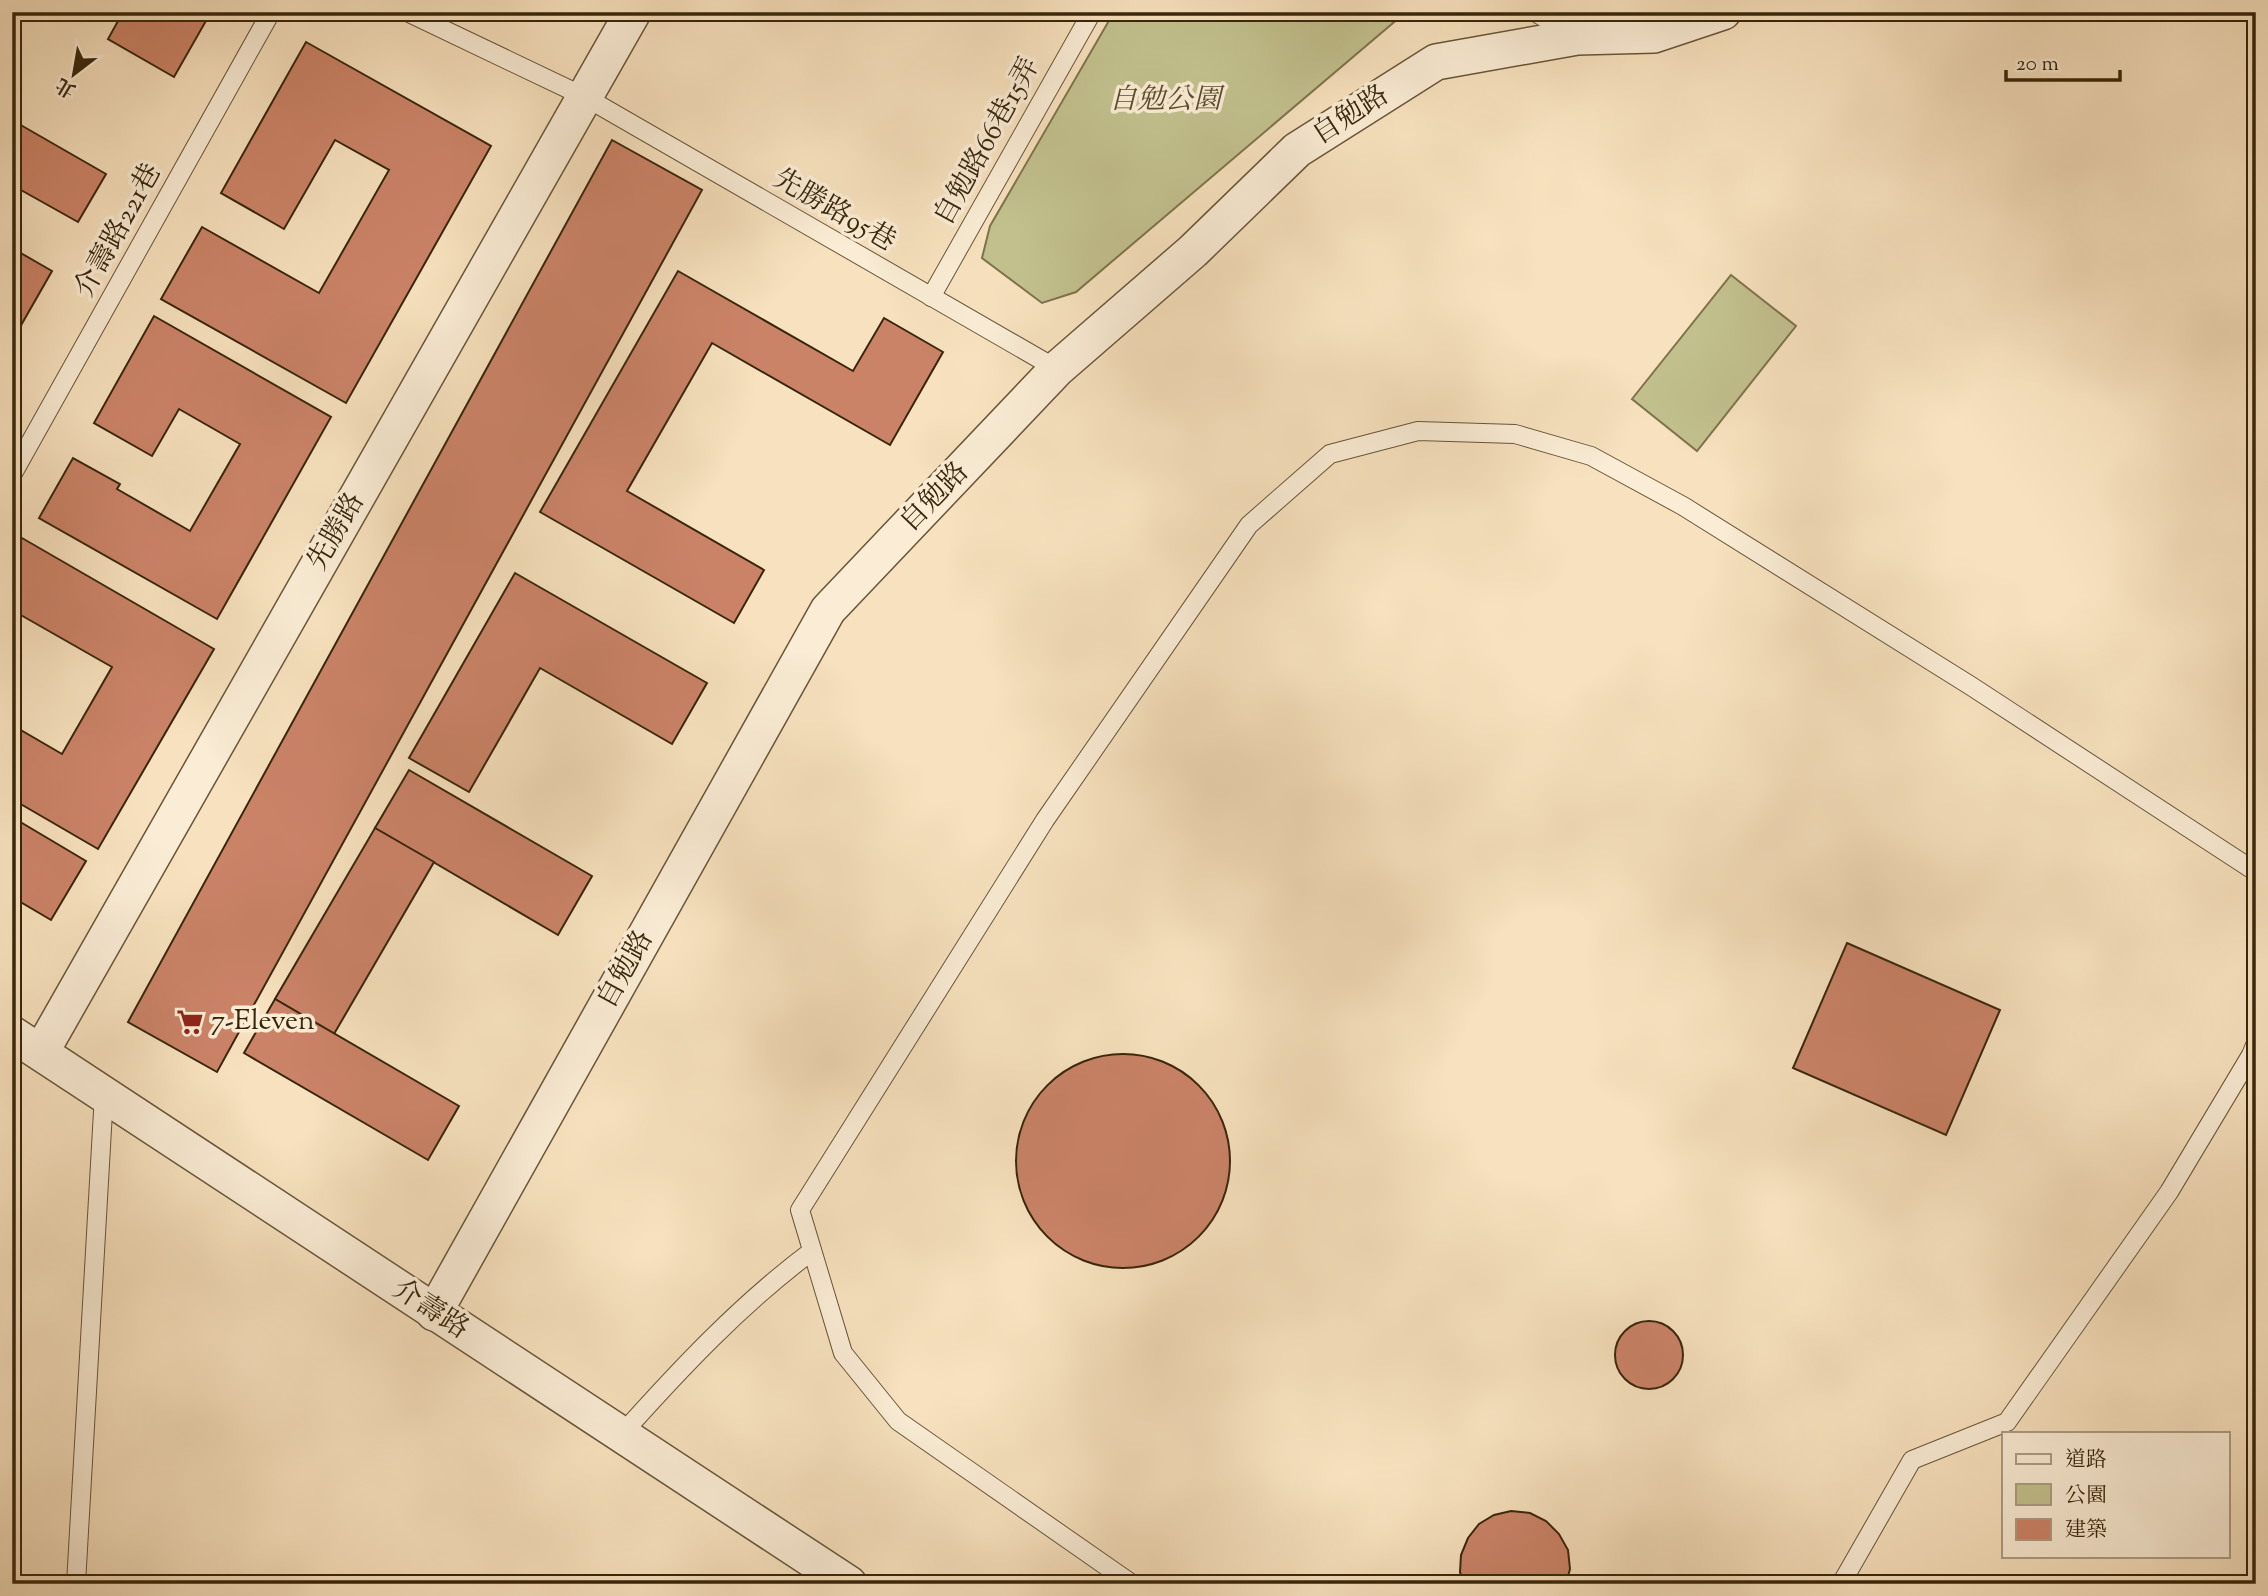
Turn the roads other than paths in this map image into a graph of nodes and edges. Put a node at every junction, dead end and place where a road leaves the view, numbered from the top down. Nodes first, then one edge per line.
1 (271, 12) edge
2 (407, 12) edge
3 (633, 12) edge
4 (1092, 12) edge
5 (1535, 12) edge
6 (1723, 12) edge
7 (1577, 37) junction
8 (585, 97) junction
9 (931, 297) junction
10 (1058, 369) junction
11 (12, 475) edge
12 (2256, 872) edge
13 (12, 1034) edge
14 (2256, 1043) edge
15 (41, 1052) junction
16 (104, 1094) junction
17 (812, 1251) junction
18 (434, 1312) junction
19 (621, 1435) junction
20 (76, 1584) edge
21 (849, 1584) edge
22 (1132, 1584) edge
23 (1841, 1584) edge

1 - 11 lane, 介壽路221巷
2 - 8 lane, 先勝路95巷
3 - 8 street, 先勝路
4 - 9 lane, 自勉路66巷15弄
5 - 7 lane
6 - 7 street, 自勉路
7 - 10 street, 自勉路
8 - 9 lane, 先勝路95巷
8 - 15 street, 先勝路
9 - 10 lane, 先勝路95巷
10 - 18 street, 自勉路
12 - 17 lane
13 - 15 street, 介壽路
14 - 23 lane
15 - 16 street, 介壽路
16 - 18 street, 介壽路
16 - 20 lane
17 - 19 lane
17 - 22 lane
18 - 19 street, 介壽路
19 - 21 street, 介壽路

